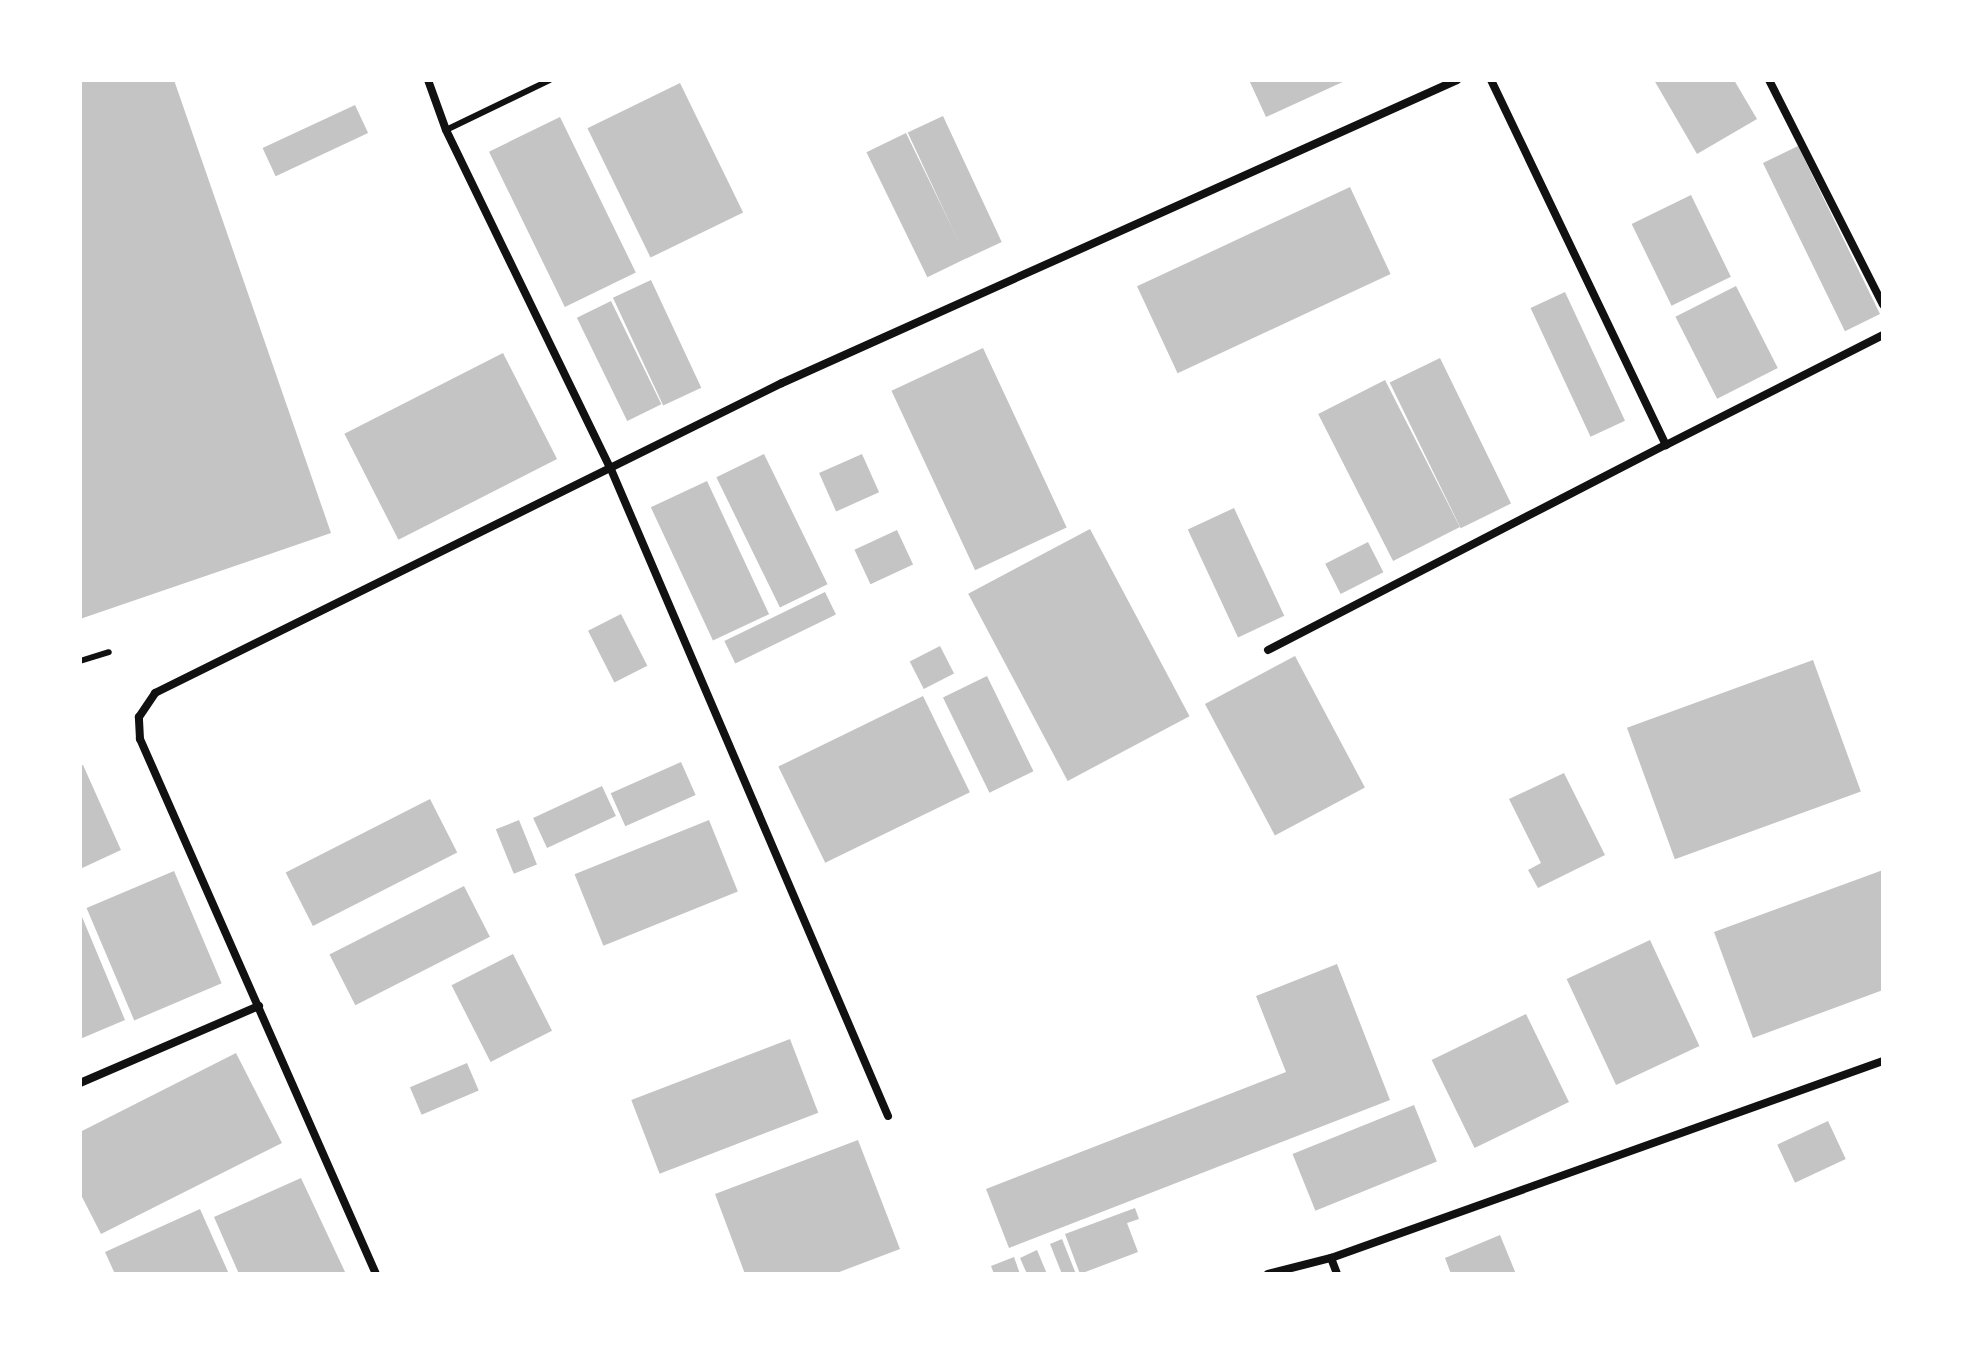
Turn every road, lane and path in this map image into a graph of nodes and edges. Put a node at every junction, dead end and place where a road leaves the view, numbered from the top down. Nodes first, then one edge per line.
1 (428, 80) edge
2 (550, 80) edge
3 (1457, 80) edge
4 (1491, 80) edge
5 (1769, 80) edge
6 (446, 130) junction
7 (1883, 305) edge
8 (1883, 335) edge
9 (1666, 445) junction
10 (610, 467) junction
11 (1268, 650) dead end
12 (109, 652) dead end
13 (80, 661) edge
14 (259, 1006) junction
15 (1883, 1061) edge
16 (80, 1083) edge
17 (888, 1116) dead end
18 (1331, 1258) junction
19 (376, 1274) edge
20 (1268, 1274) edge
21 (1337, 1274) edge

1 - 6 street
2 - 6 lane
3 - 10 street
4 - 9 street
5 - 7 street
6 - 10 street
8 - 9 street
9 - 11 street
10 - 14 street
10 - 17 street
12 - 13 lane
14 - 16 street
14 - 19 street
15 - 18 street
18 - 20 street
18 - 21 street

